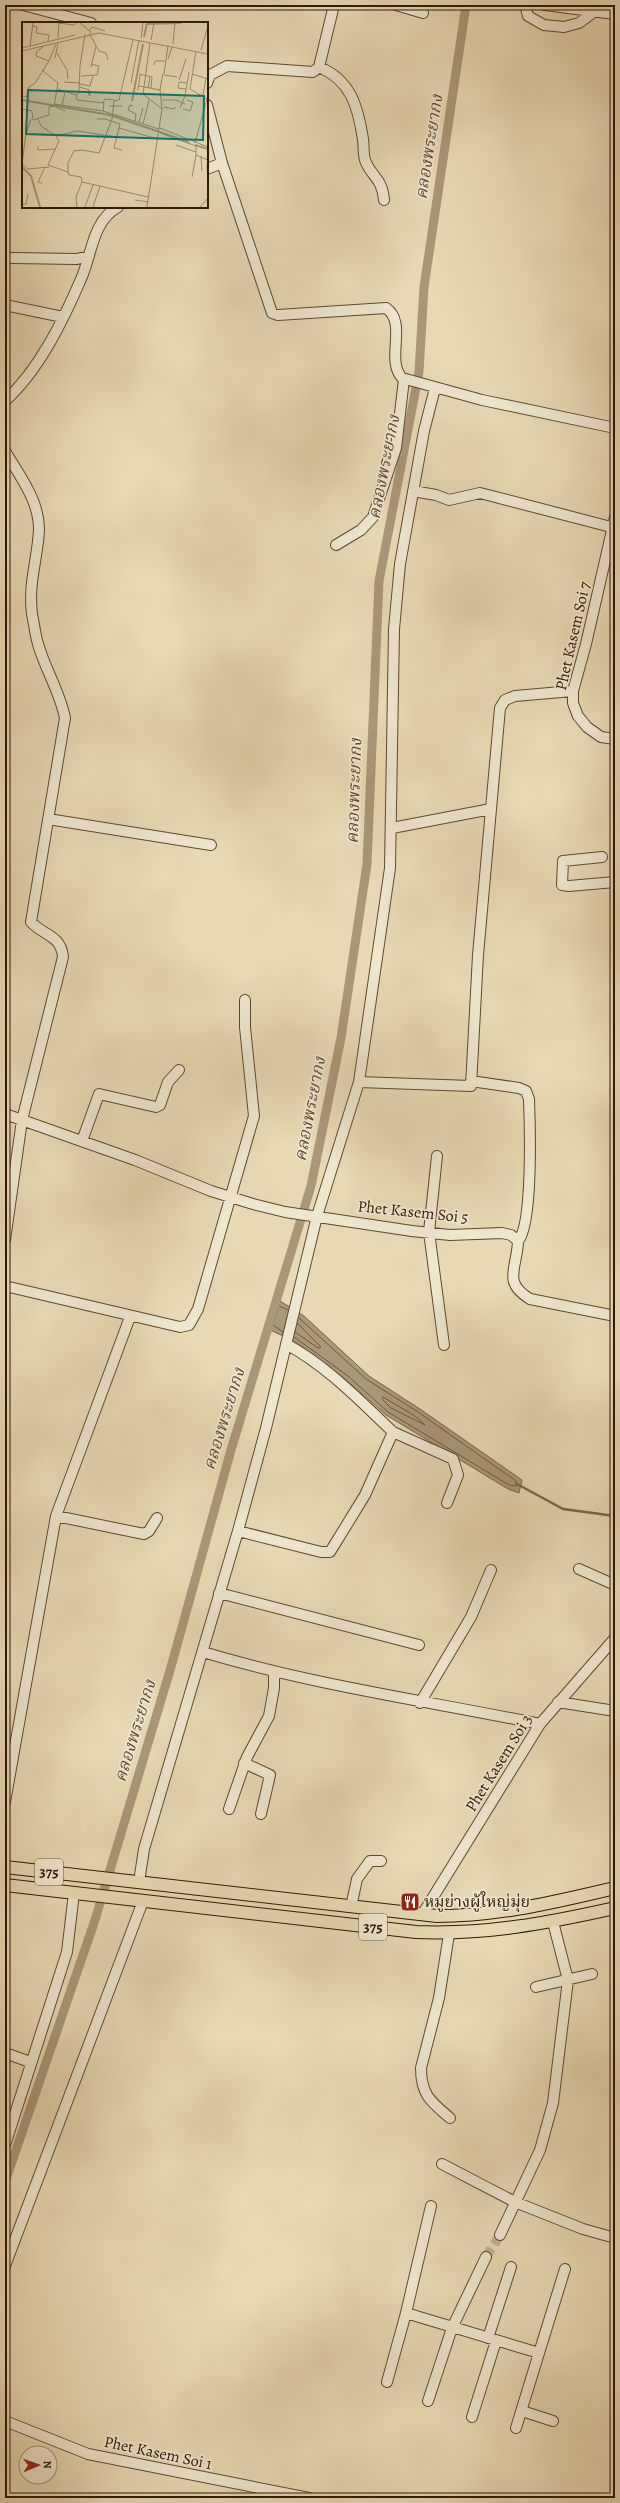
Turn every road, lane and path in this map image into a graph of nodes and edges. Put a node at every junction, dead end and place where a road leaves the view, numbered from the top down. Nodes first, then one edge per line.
1 (23, 5) edge
2 (334, 5) edge
3 (396, 5) edge
4 (525, 5) edge
5 (545, 5) edge
6 (594, 12) junction
7 (423, 13) dead end
8 (615, 14) edge
9 (87, 22) edge
10 (208, 65) edge
11 (319, 67) junction
12 (218, 69) junction
13 (208, 80) edge
14 (208, 110) edge
15 (222, 163) junction
16 (208, 169) edge
17 (384, 200) dead end
18 (117, 208) edge
19 (89, 256) junction
20 (12, 258) dead end
21 (5, 305) edge
22 (63, 317) junction
23 (406, 380) junction
24 (432, 387) junction
25 (5, 401) edge
26 (615, 428) edge
27 (5, 451) edge
28 (413, 490) junction
29 (615, 517) edge
30 (611, 527) junction
31 (336, 545) dead end
32 (611, 553) edge
33 (573, 691) junction
34 (615, 739) edge
35 (491, 808) junction
36 (48, 819) junction
37 (392, 828) junction
38 (211, 845) dead end
39 (602, 857) dead end
40 (615, 882) edge
41 (245, 1000) dead end
42 (179, 1070) dead end
43 (471, 1081) junction
44 (359, 1082) junction
45 (5, 1114) edge
46 (22, 1120) junction
47 (82, 1141) junction
48 (437, 1156) dead end
49 (232, 1196) junction
50 (315, 1216) junction
51 (429, 1232) junction
52 (5, 1240) edge
53 (518, 1241) junction
54 (5, 1286) edge
55 (615, 1316) edge
56 (130, 1317) junction
57 (286, 1344) junction
58 (444, 1345) dead end
59 (393, 1432) junction
60 (447, 1503) dead end
61 (56, 1516) junction
62 (157, 1518) dead end
63 (238, 1532) junction
64 (579, 1569) dead end
65 (491, 1570) dead end
66 (615, 1585) edge
67 (219, 1593) junction
68 (615, 1638) edge
69 (419, 1646) dead end
70 (203, 1652) junction
71 (274, 1672) junction
72 (558, 1702) junction
73 (420, 1703) junction
74 (615, 1711) edge
75 (540, 1724) junction
76 (244, 1763) junction
77 (5, 1802) edge
78 (228, 1810) dead end
79 (261, 1814) dead end
80 (381, 1861) dead end
81 (5, 1867) edge
82 (137, 1882) junction
83 (5, 1884) edge
84 (615, 1888) edge
85 (74, 1893) junction
86 (143, 1901) junction
87 (351, 1907) junction
88 (615, 1908) edge
89 (422, 1915) junction
90 (553, 1922) junction
91 (449, 1934) junction
92 (592, 1974) dead end
93 (568, 1980) junction
94 (536, 1987) dead end
95 (5, 2053) edge
96 (30, 2062) junction
97 (450, 2118) dead end
98 (5, 2144) edge
99 (442, 2164) dead end
100 (515, 2202) junction
101 (431, 2206) dead end
102 (500, 2235) tunnel mouth
103 (615, 2238) edge
104 (486, 2257) tunnel mouth
105 (5, 2266) edge
106 (511, 2267) dead end
107 (565, 2269) dead end
108 (406, 2313) junction
109 (452, 2328) junction
110 (492, 2340) junction
111 (539, 2353) junction
112 (387, 2382) dead end
113 (428, 2401) dead end
114 (522, 2411) junction
115 (472, 2417) dead end
116 (5, 2421) edge
117 (553, 2421) dead end
118 (516, 2428) dead end
119 (309, 2498) edge

1 - 9 street
2 - 11 street
3 - 7 street
4 - 6 street
5 - 6 street
6 - 8 street
10 - 12 street
11 - 12 street
11 - 17 street
12 - 13 street
14 - 15 street
15 - 16 street
15 - 23 street
18 - 19 street
19 - 20 street
19 - 22 street
21 - 22 street
22 - 25 street
23 - 24 street
23 - 31 street
24 - 26 street
24 - 28 street
27 - 36 street
28 - 30 street
28 - 37 street
29 - 30 street, Phet Kasem Soi 7
30 - 32 street, Phet Kasem Soi 7
32 - 33 street, Phet Kasem Soi 7
33 - 34 street, Phet Kasem Soi 7
33 - 35 street
35 - 37 street
35 - 43 street
36 - 38 street
36 - 46 street
37 - 44 street
39 - 40 street
41 - 49 street
42 - 47 street
43 - 44 street
43 - 53 street
44 - 50 street
45 - 46 street, Phet Kasem Soi 5
46 - 47 street, Phet Kasem Soi 5
46 - 52 street
47 - 49 street, Phet Kasem Soi 5
48 - 51 street
49 - 50 street, Phet Kasem Soi 5
49 - 56 street
50 - 51 street, Phet Kasem Soi 5
50 - 57 street
51 - 53 street, Phet Kasem Soi 5
51 - 58 street
53 - 55 street
54 - 56 street
56 - 61 street
57 - 59 street
57 - 63 street
59 - 60 street
59 - 63 street
61 - 62 street
61 - 77 street
63 - 67 street
64 - 66 street
65 - 73 street
67 - 69 street
67 - 70 street
68 - 72 street, Phet Kasem Soi 3
70 - 71 street
70 - 82 street
71 - 73 street
71 - 76 street
72 - 74 street
72 - 75 street, Phet Kasem Soi 3
73 - 75 street
75 - 89 street, Phet Kasem Soi 3
76 - 78 street
76 - 79 street
80 - 87 street
81 - 82 main road, 375
82 - 87 main road, 375
83 - 85 main road, 375
84 - 89 main road, 375
85 - 86 main road, 375
85 - 96 street
86 - 91 main road, 375
86 - 105 street
87 - 89 main road, 375
88 - 90 main road, 375
90 - 91 main road, 375
90 - 93 street
91 - 97 street
92 - 93 street
93 - 94 street
93 - 100 street
95 - 96 street
96 - 98 street
99 - 100 street
100 - 102 street
100 - 103 street
101 - 108 street
104 - 109 street
106 - 110 street
107 - 111 street
108 - 109 street
108 - 112 street
109 - 110 street
109 - 113 street
110 - 111 street
110 - 115 street
111 - 114 street
114 - 117 street
114 - 118 street
116 - 119 street, Phet Kasem Soi 1

